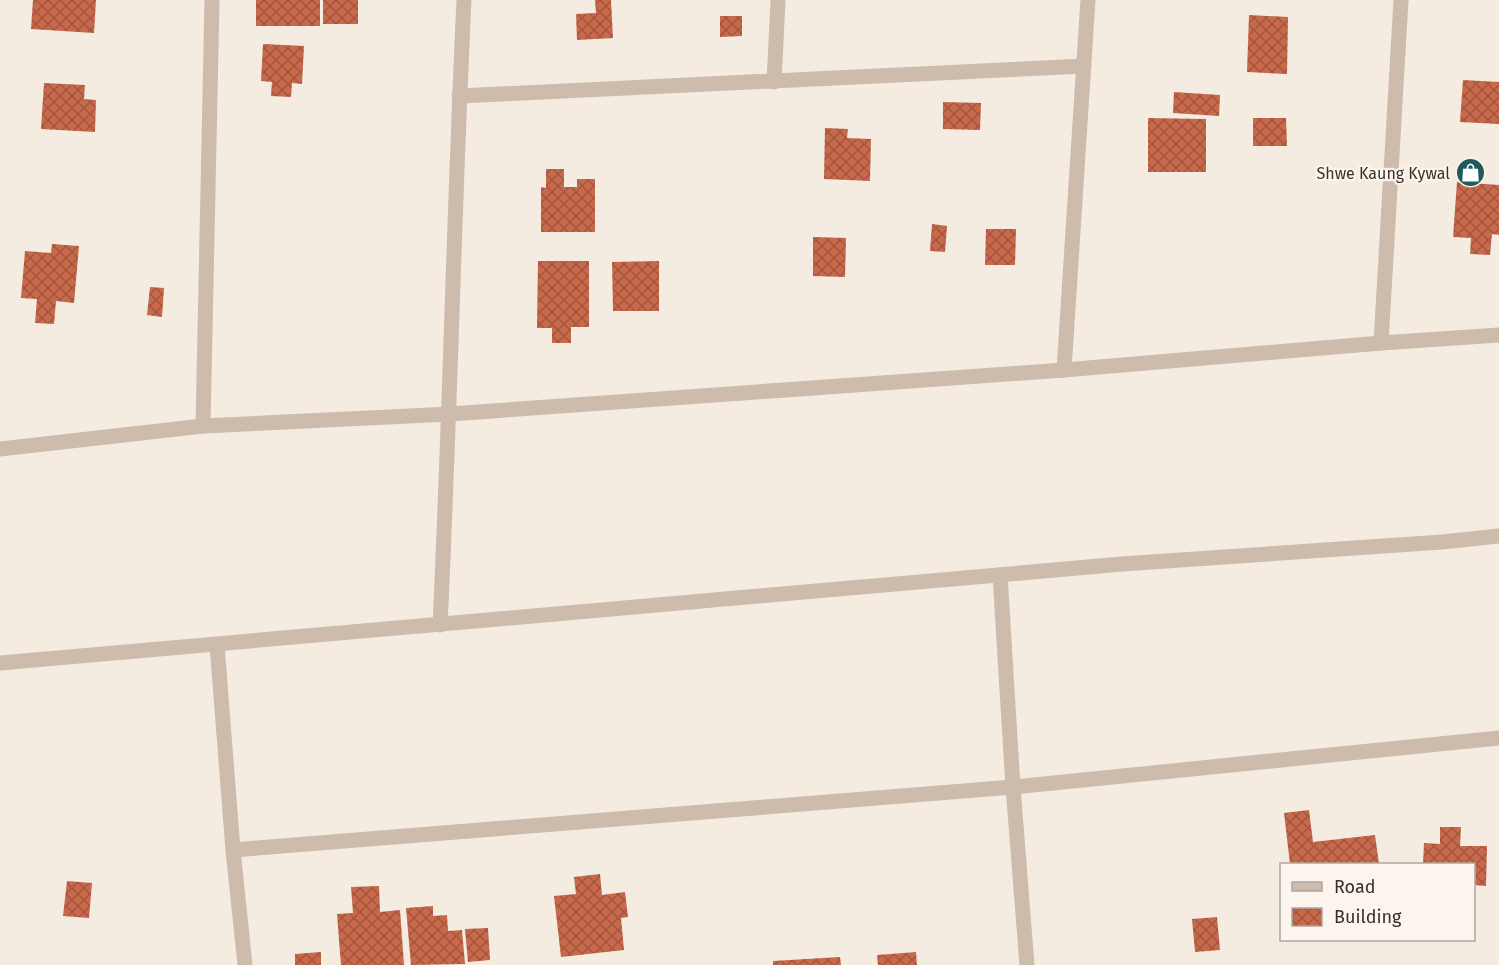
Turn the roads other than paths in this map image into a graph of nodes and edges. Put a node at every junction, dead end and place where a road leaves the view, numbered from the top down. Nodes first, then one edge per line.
1 (212, 0) edge
2 (464, 0) edge
3 (778, 0) edge
4 (1088, 0) edge
5 (1401, 0) edge
6 (1084, 66) junction
7 (774, 82) junction
8 (459, 96) junction
9 (1499, 335) edge
10 (1381, 343) junction
11 (1064, 370) junction
12 (450, 414) junction
13 (203, 426) junction
14 (0, 449) edge
15 (1499, 536) edge
16 (1000, 575) junction
17 (440, 625) junction
18 (217, 645) junction
19 (0, 663) edge
20 (1499, 738) edge
21 (1013, 787) junction
22 (233, 850) junction
23 (245, 965) edge
24 (1027, 965) edge

1 - 13 street
2 - 8 street
3 - 7 street
4 - 6 street
5 - 10 street
6 - 7 street
6 - 11 street
7 - 8 street
8 - 12 street
9 - 10 street
10 - 11 street
11 - 12 street
12 - 13 street
12 - 17 street
13 - 14 street
15 - 16 street
16 - 17 street
16 - 21 street
17 - 18 street
18 - 19 street
18 - 22 street
20 - 21 street
21 - 22 street
21 - 24 street
22 - 23 street

